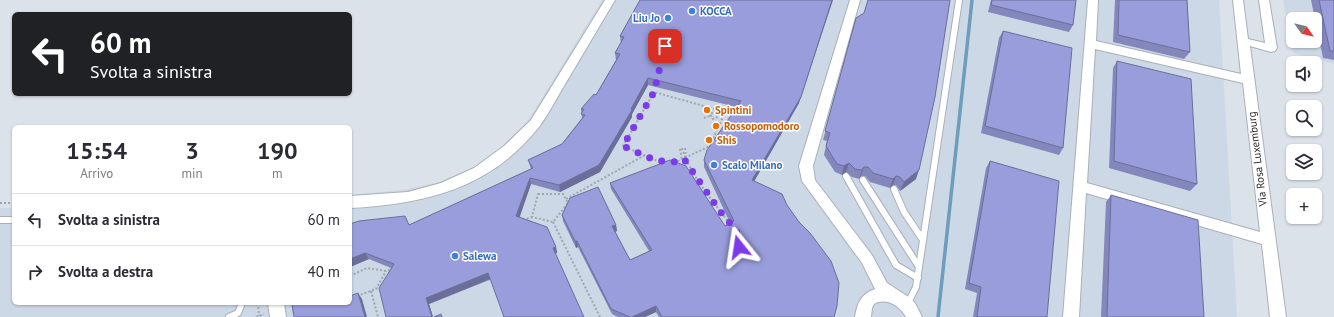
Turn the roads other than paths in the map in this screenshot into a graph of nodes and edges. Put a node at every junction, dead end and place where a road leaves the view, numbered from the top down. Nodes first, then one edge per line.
1 (610, 0) edge
2 (855, 0) edge
3 (959, 0) edge
4 (1093, 0) edge
5 (1238, 0) edge
6 (1264, 0) edge
7 (1243, 41) junction
8 (1090, 44) junction
9 (1248, 80) junction
10 (846, 176) edge
11 (863, 180) edge
12 (1080, 186) junction
13 (894, 189) edge
14 (352, 202) edge
15 (0, 220) edge
16 (12, 220) edge
17 (923, 240) junction
18 (1268, 240) junction
19 (919, 267) junction
20 (874, 272) junction
21 (918, 278) junction
22 (892, 295) junction
23 (870, 299) junction
24 (241, 305) edge
25 (276, 305) edge
26 (912, 313) edge
27 (229, 317) edge
28 (278, 317) edge
29 (863, 317) edge
30 (1071, 317) edge
31 (1278, 317) edge

1 - 14 street
2 - 20 street
3 - 17 lane
4 - 8 street
5 - 7 street, Via Rosa Luxemburg
6 - 7 street
7 - 9 street, Via Rosa Luxemburg
8 - 9 street
8 - 12 street
9 - 18 street, Via Rosa Luxemburg
10 - 21 lane
11 - 19 lane
12 - 18 street
12 - 30 street
13 - 17 lane
15 - 16 lane
17 - 19 lane
18 - 31 street, Via Rosa Luxemburg
19 - 21 lane
20 - 22 street
20 - 23 street
21 - 26 lane
22 - 23 street
22 - 26 street
23 - 29 street
24 - 27 lane
25 - 28 street

